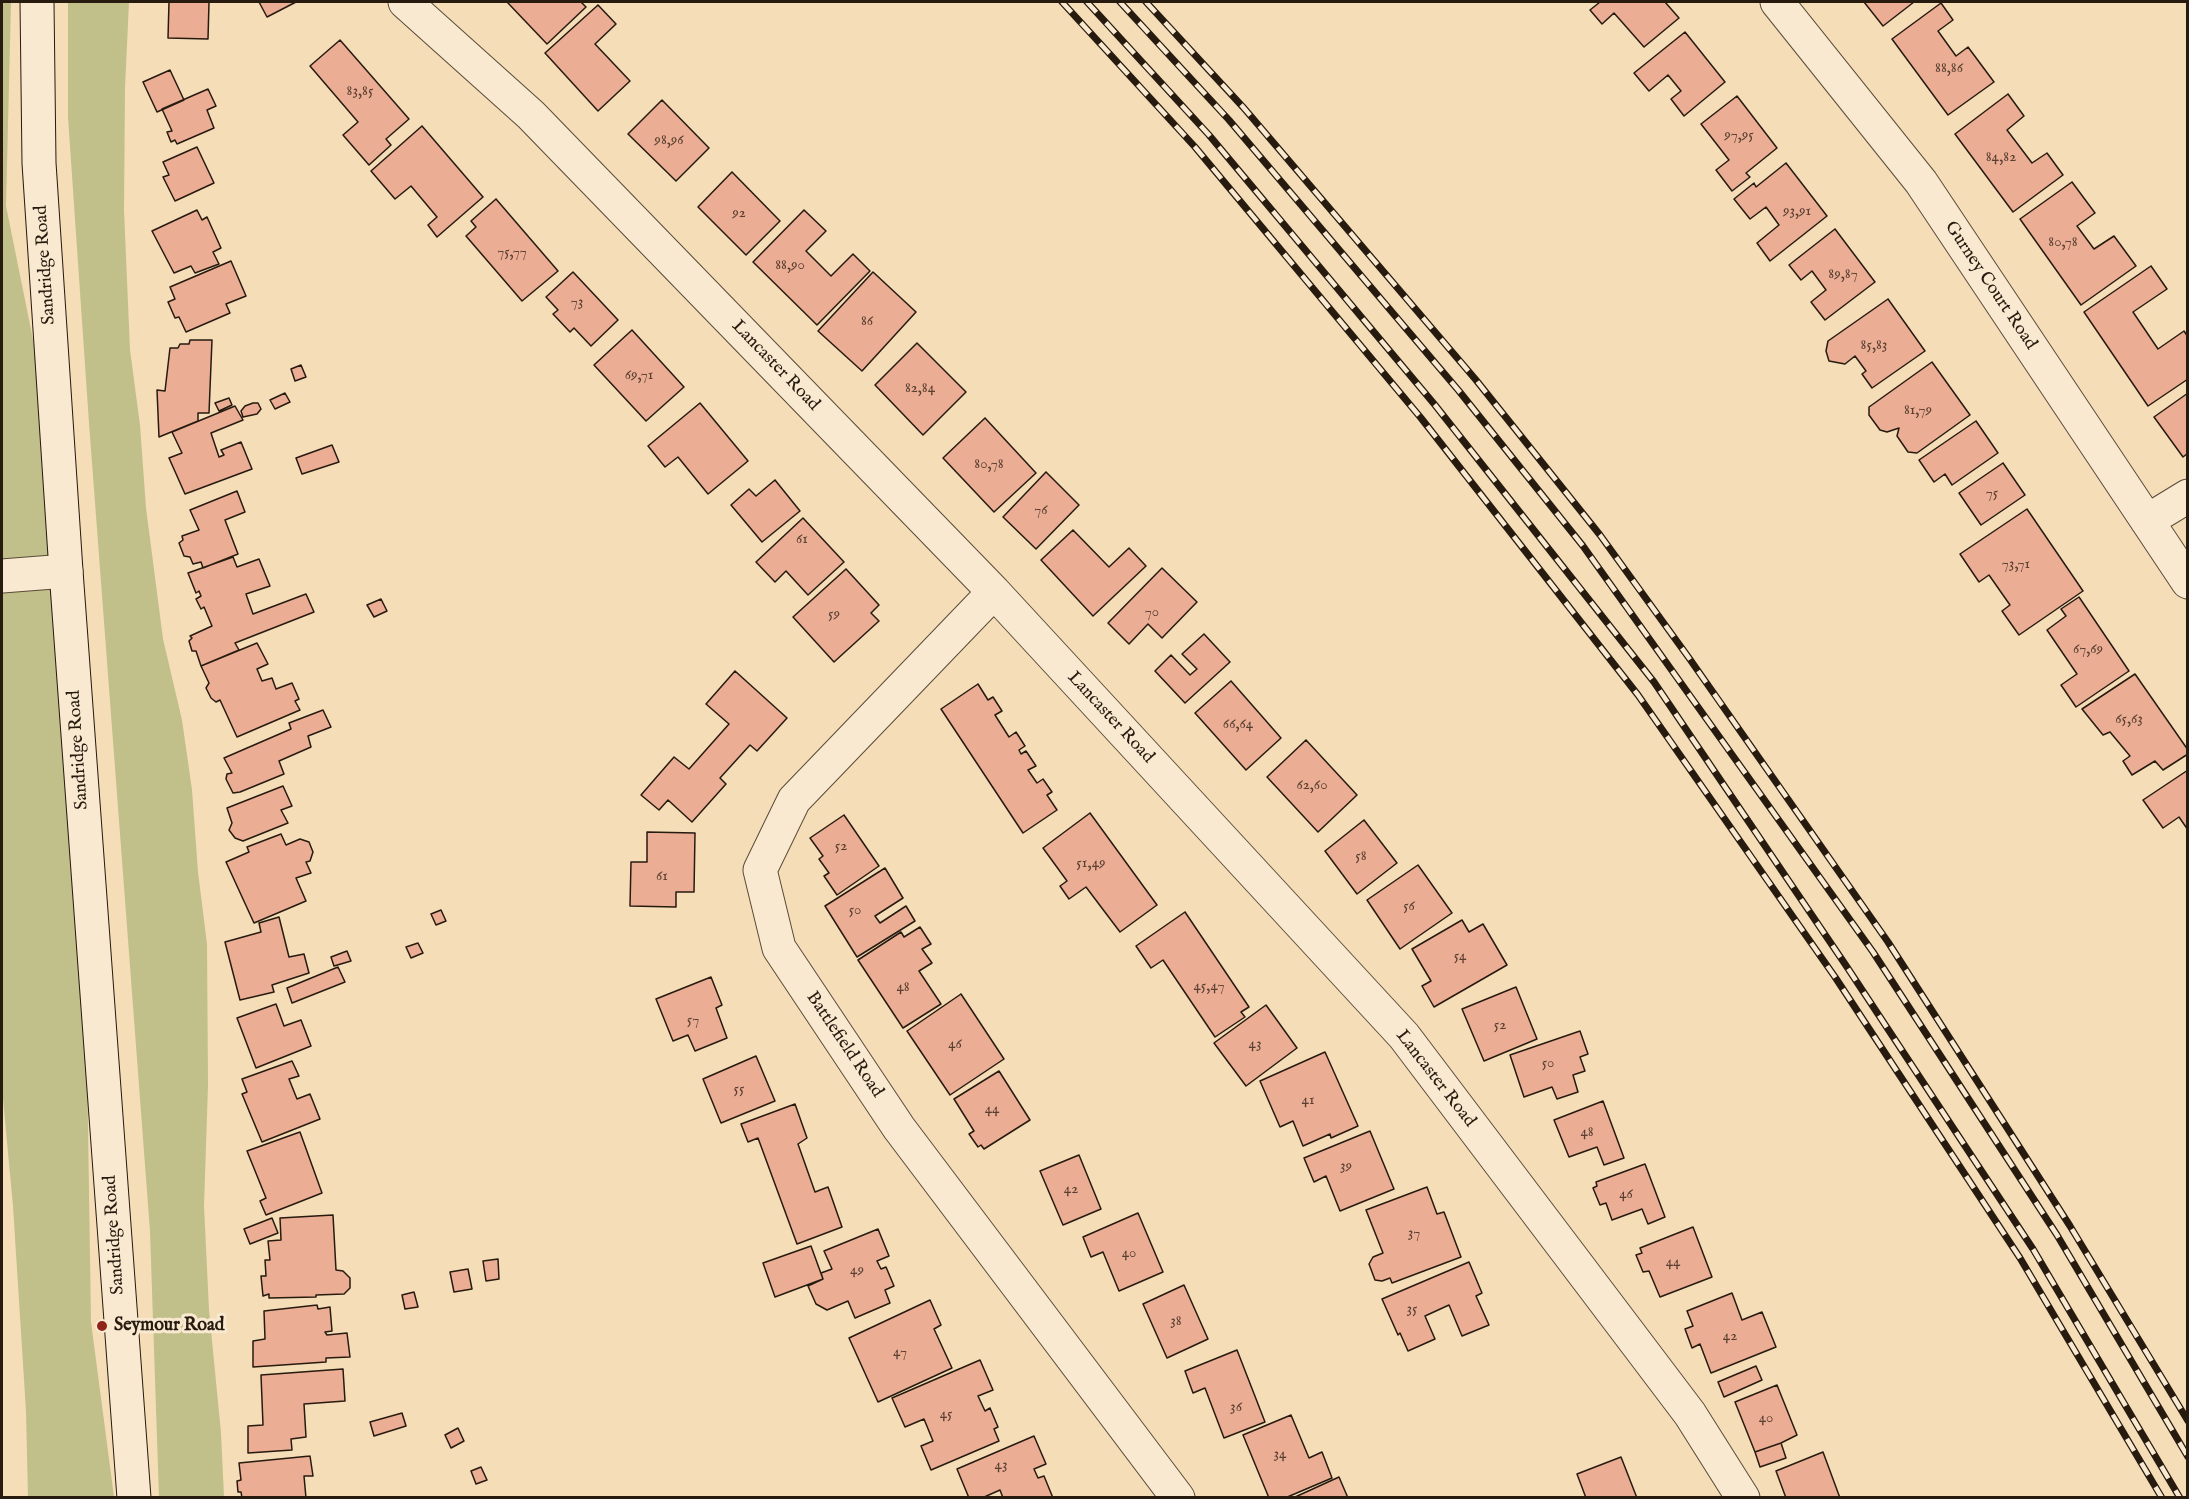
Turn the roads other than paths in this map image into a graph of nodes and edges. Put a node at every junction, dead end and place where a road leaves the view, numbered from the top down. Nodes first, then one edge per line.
1 (37, 2) edge
2 (405, 2) edge
3 (1777, 2) edge
4 (2187, 496) edge
5 (2147, 521) junction
6 (66, 571) junction
7 (2, 576) edge
8 (2187, 582) edge
9 (994, 592) junction
10 (134, 1497) edge
11 (1178, 1497) edge
12 (1743, 1497) edge

1 - 6 street, Sandridge Road
2 - 9 street, Lancaster Road
3 - 5 street, Gurney Court Road
4 - 5 street
5 - 8 street, Gurney Court Road
6 - 7 street
6 - 10 street, Sandridge Road
9 - 11 street, Battlefield Road
9 - 12 street, Lancaster Road

